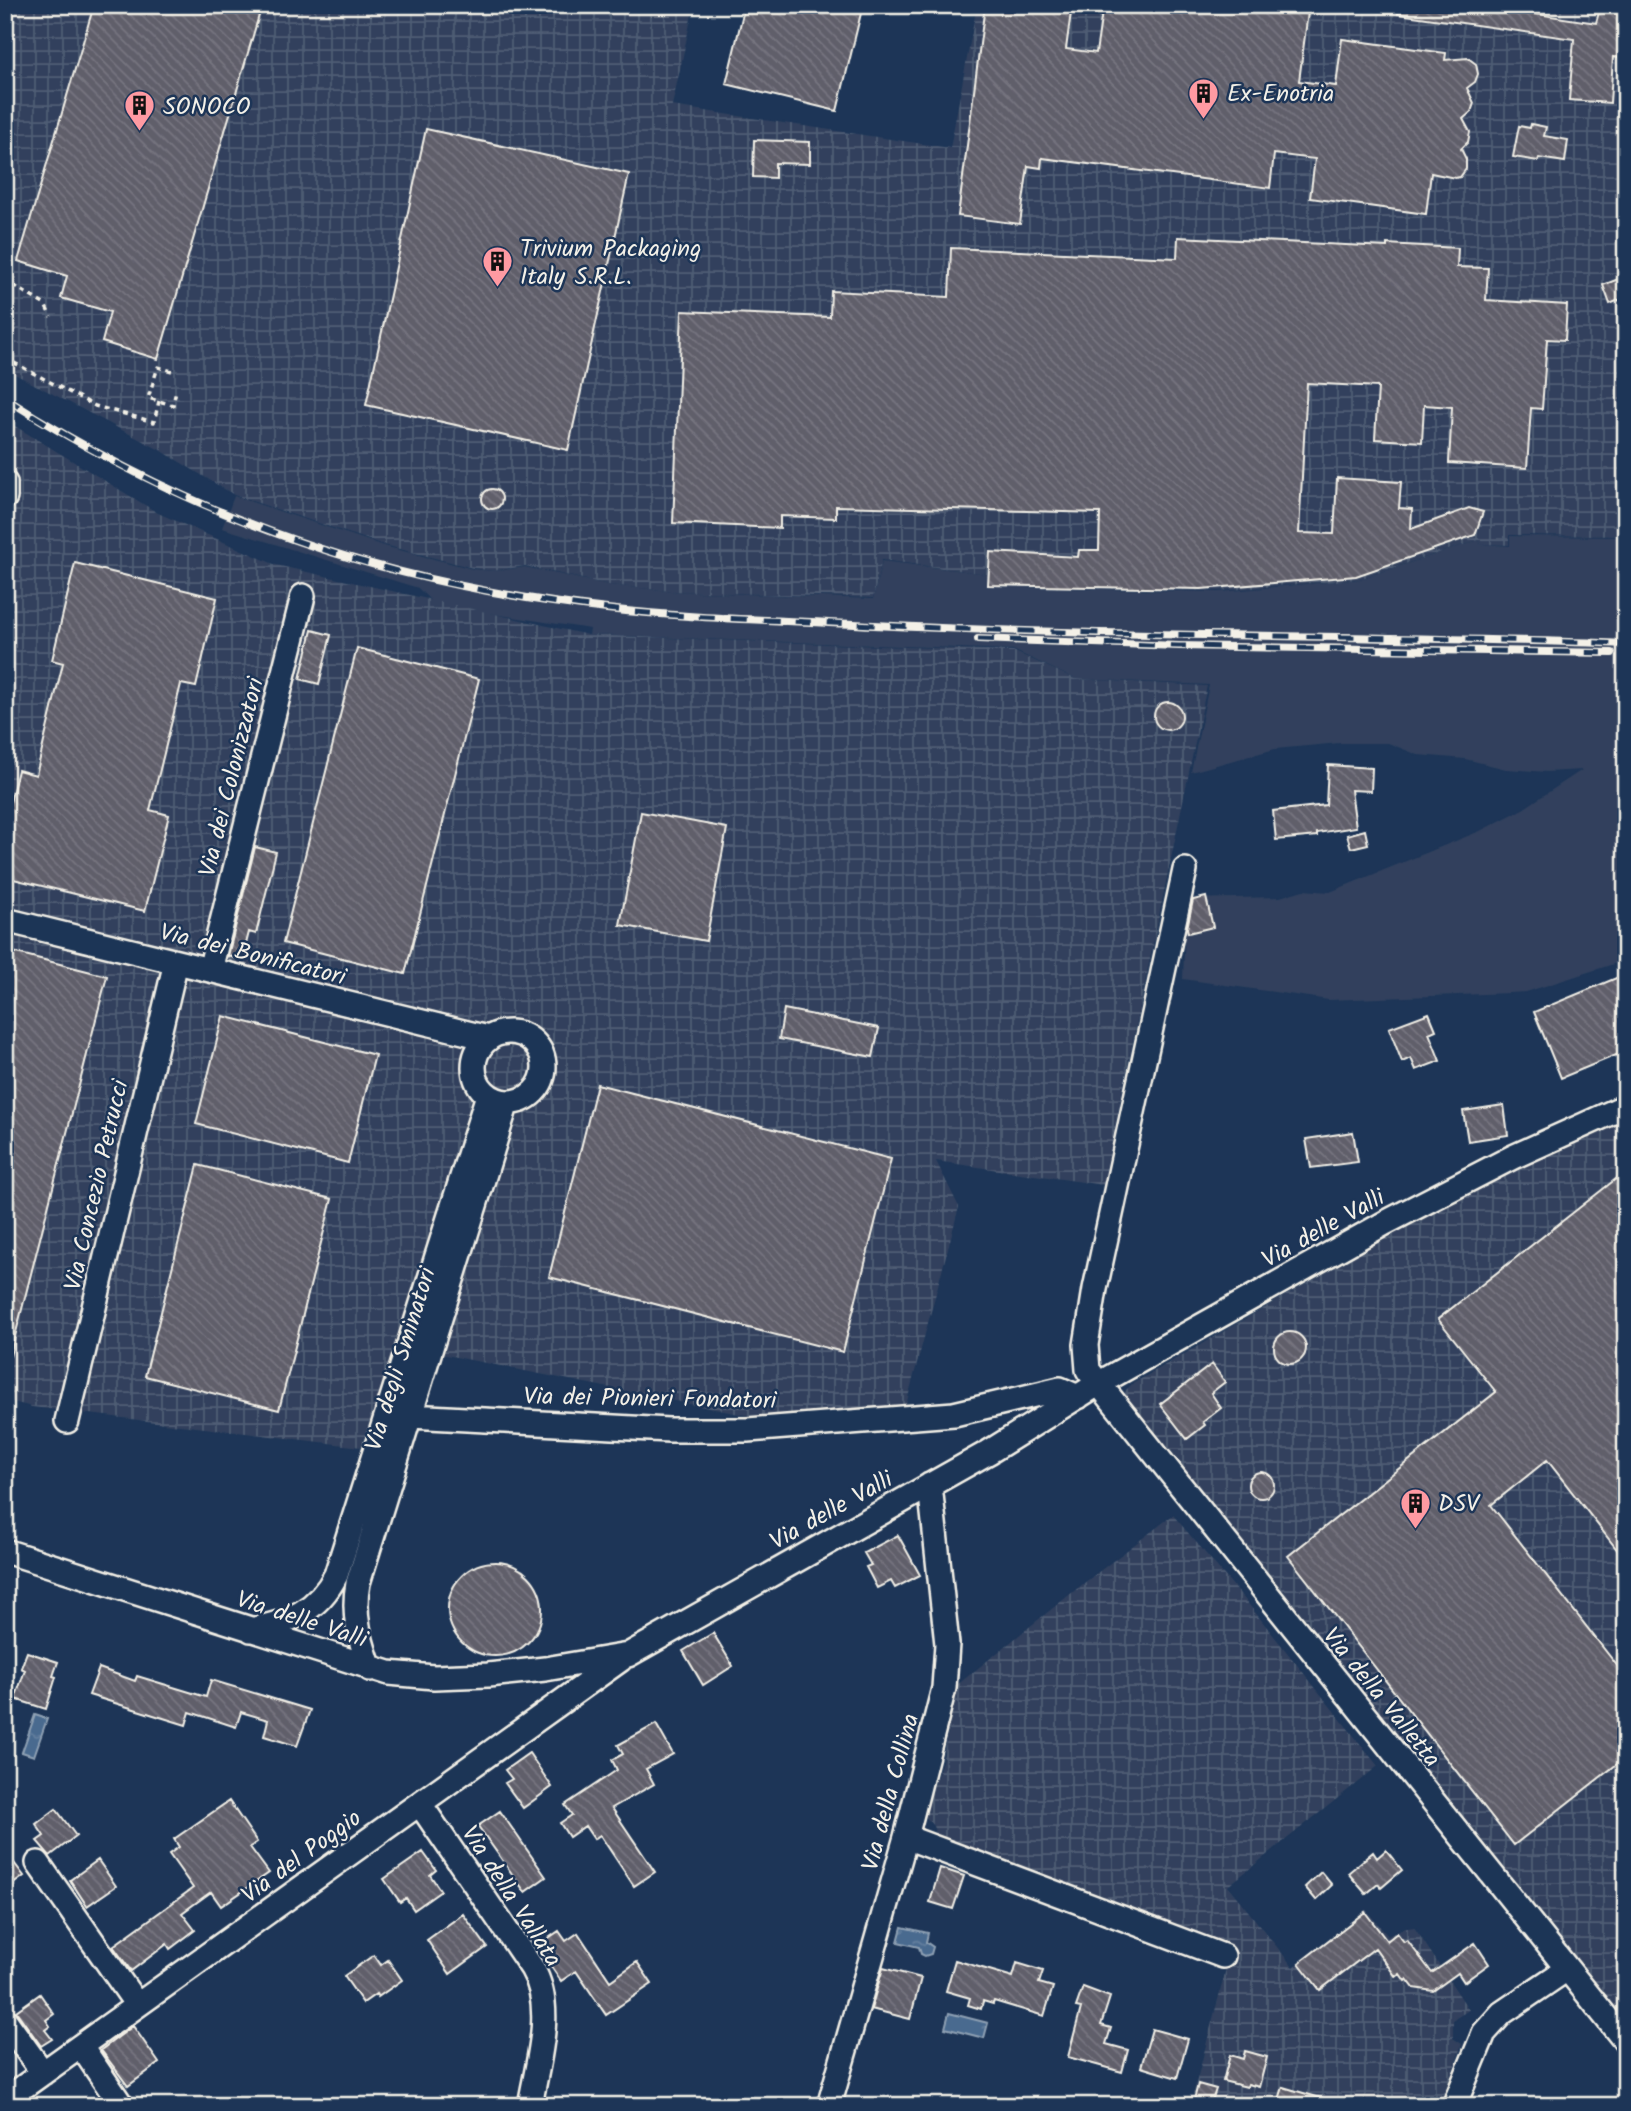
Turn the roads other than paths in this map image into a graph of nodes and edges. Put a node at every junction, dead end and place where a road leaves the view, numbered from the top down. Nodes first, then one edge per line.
1 (5, 483) edge
2 (5, 497) edge
3 (303, 596) dead end
4 (1185, 870) dead end
5 (5, 920) edge
6 (176, 962) junction
7 (210, 970) junction
8 (488, 1038) junction
9 (498, 1098) junction
10 (1626, 1106) edge
11 (1098, 1384) junction
12 (1078, 1396) junction
13 (972, 1412) junction
14 (410, 1416) junction
15 (67, 1421) dead end
16 (989, 1452) junction
17 (930, 1485) junction
18 (5, 1551) edge
19 (312, 1608) junction
20 (251, 1630) junction
21 (358, 1634) junction
22 (319, 1652) junction
23 (628, 1655) junction
24 (370, 1669) junction
25 (420, 1804) junction
26 (906, 1837) junction
27 (38, 1863) dead end
28 (1223, 1956) dead end
29 (1567, 1969) junction
30 (138, 2005) junction
31 (5, 2020) edge
32 (1626, 2042) edge
33 (81, 2046) junction
34 (43, 2073) junction
35 (5, 2100) edge
36 (122, 2106) edge
37 (530, 2106) edge
38 (830, 2106) edge
39 (1454, 2106) edge

1 - 2 street
3 - 7 street, Via dei Colonizzatori
4 - 11 street, Via della Valletta
5 - 6 street, Via dei Bonificatori
6 - 7 street, Via dei Bonificatori
6 - 15 street, Via Concezio Petrucci
7 - 8 street, Via dei Bonificatori
8 - 9 street
8 - 9 street
9 - 14 street, Via degli Sminatori
9 - 19 street, Via degli Sminatori
10 - 11 street, Via delle Valli
11 - 12 street, Via delle Valli
11 - 29 street, Via della Valletta
12 - 13 street, Via dei Pionieri Fondatori
12 - 16 street, Via delle Valli
13 - 14 street, Via dei Pionieri Fondatori
13 - 16 street
14 - 21 street, Via degli Sminatori
16 - 17 street, Via delle Valli
17 - 23 street, Via delle Valli
17 - 26 street, Via della Collina
18 - 20 street, Via delle Valli
19 - 20 street, Via degli Sminatori
19 - 22 street
20 - 22 street, Via delle Valli
21 - 22 street
21 - 24 street, Via degli Sminatori
22 - 24 street, Via delle Valli
23 - 24 street, Via delle Valli
23 - 25 street, Via del Poggio
25 - 30 street, Via del Poggio
25 - 37 street, Via della Vallata
26 - 28 street
26 - 38 street, Via della Collina
27 - 30 street
29 - 32 street, Via della Valletta
29 - 39 street
30 - 33 street, Via del Poggio
31 - 34 street
33 - 34 street, Via del Poggio
33 - 36 street
34 - 35 street, Via del Poggio

